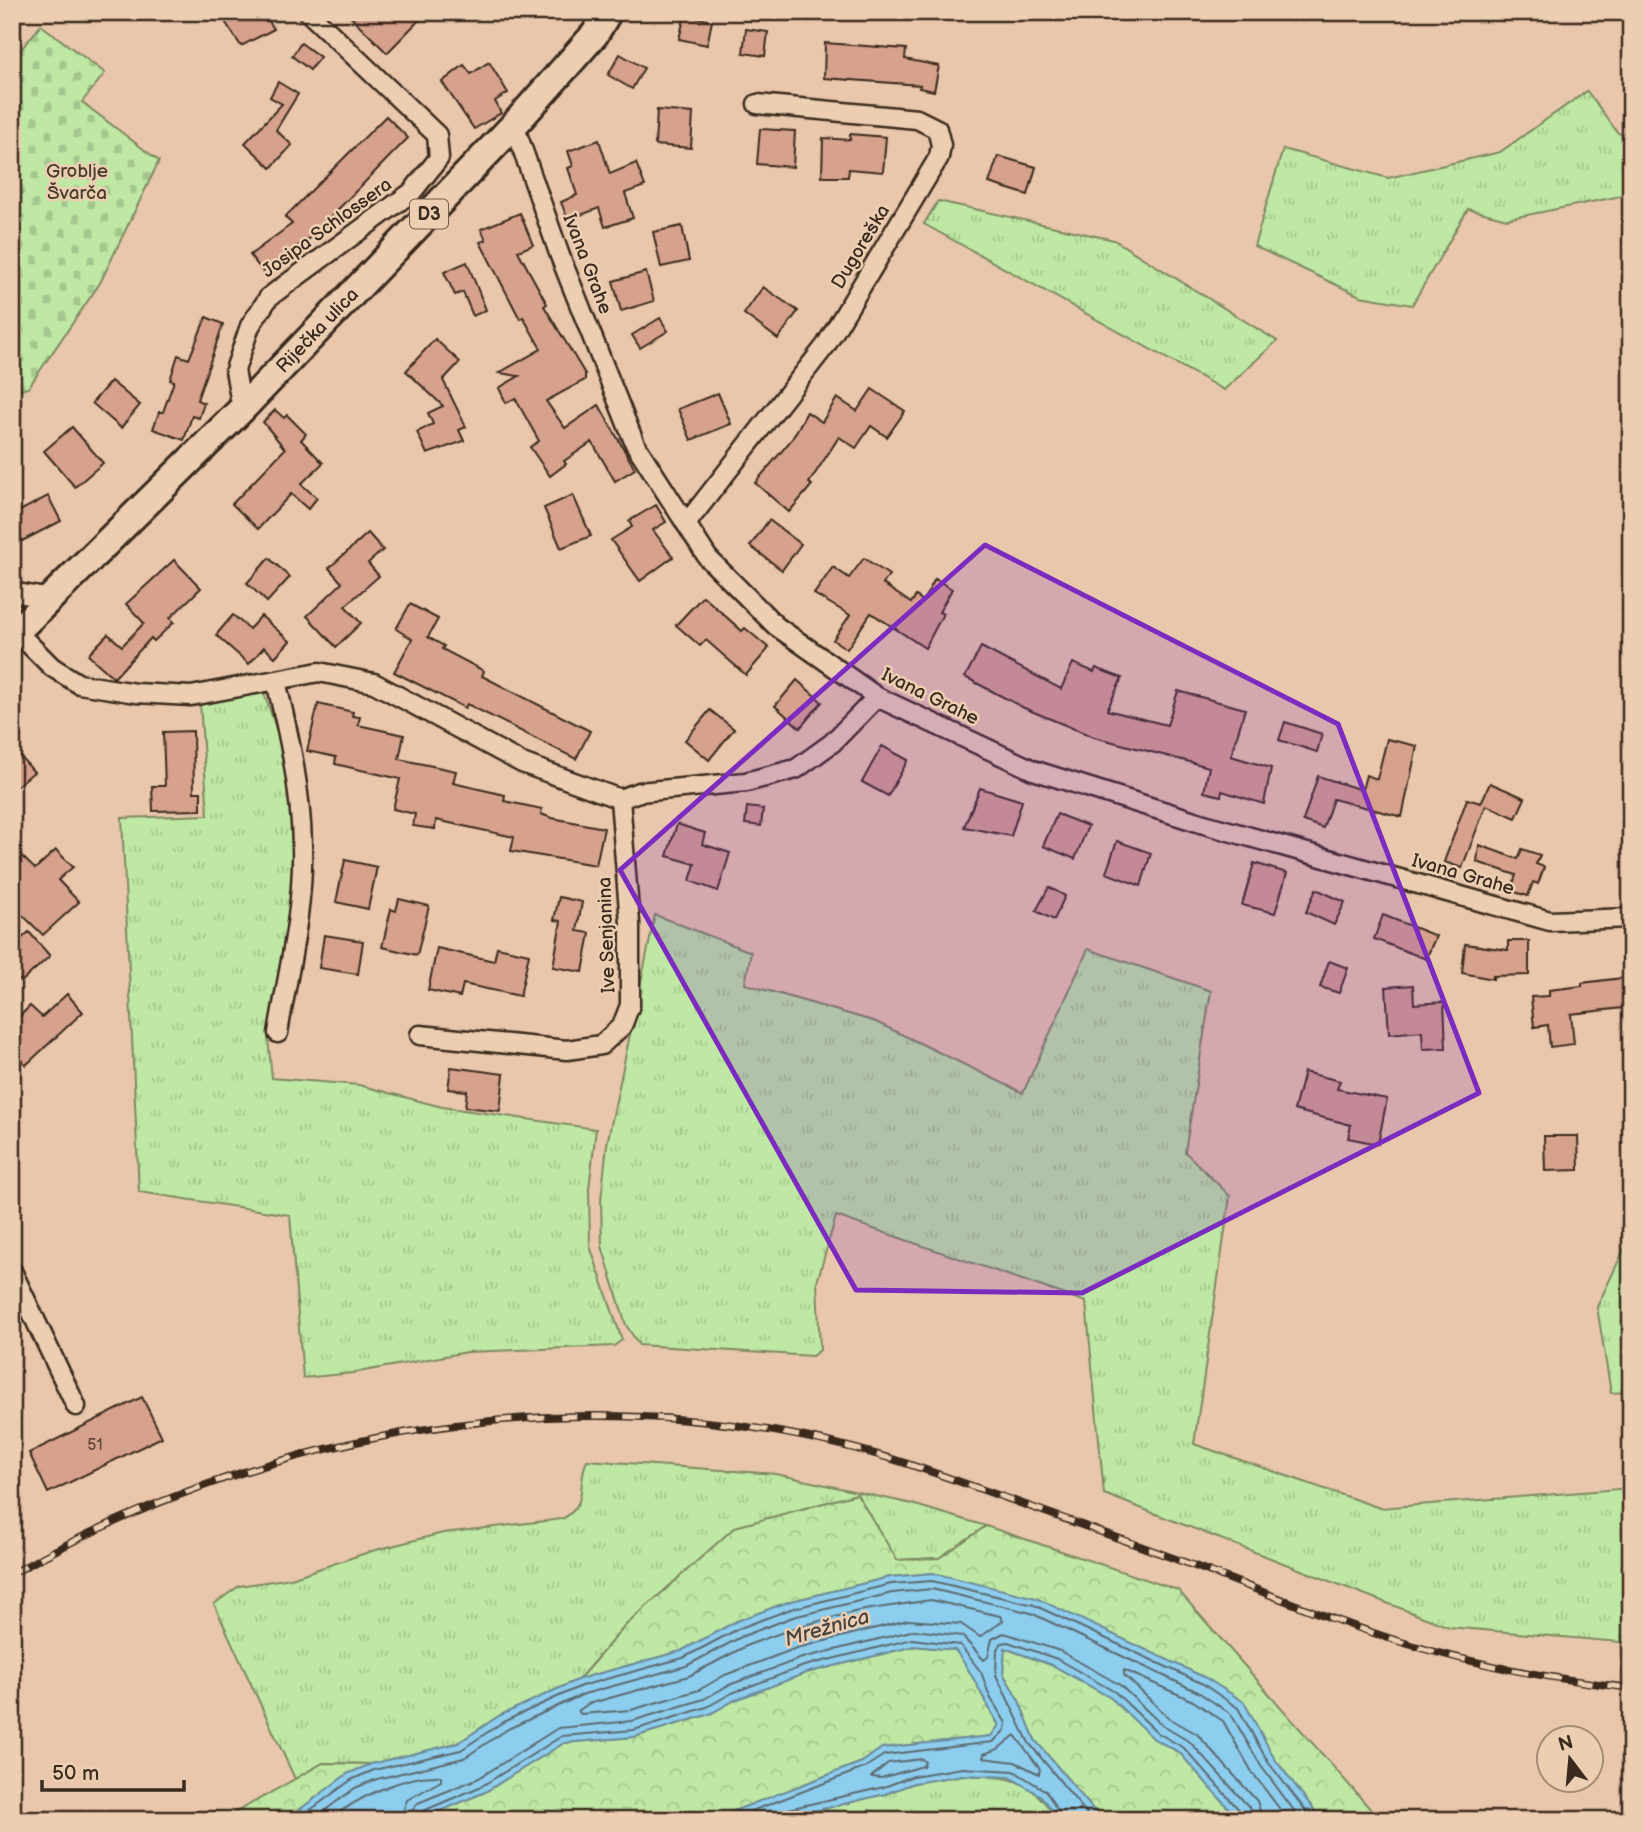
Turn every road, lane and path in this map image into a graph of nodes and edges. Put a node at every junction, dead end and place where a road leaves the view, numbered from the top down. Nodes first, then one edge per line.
1 (308, 12) edge
2 (608, 12) edge
3 (757, 104) dead end
4 (514, 125) junction
5 (242, 409) junction
6 (686, 524) junction
7 (12, 592) edge
8 (51, 599) junction
9 (15, 634) edge
10 (276, 681) junction
11 (877, 697) junction
12 (620, 799) junction
13 (1631, 918) edge
14 (278, 1033) dead end
15 (420, 1035) dead end
16 (12, 1270) edge
17 (76, 1406) dead end

1 - 5 street, Josipa Schlossera
2 - 4 main road, Riječka ulica / D3
3 - 6 street, Dugoreška
4 - 5 main road, Riječka ulica / D3
4 - 6 street, Ivana Grahe
5 - 8 main road, Riječka ulica / D3
6 - 11 street, Ivana Grahe
7 - 8 street
8 - 9 main road, Riječka ulica / D3
9 - 10 street
10 - 12 street
10 - 14 street
11 - 12 street
11 - 13 street, Ivana Grahe
12 - 15 street, Ive Senjanina
16 - 17 street

